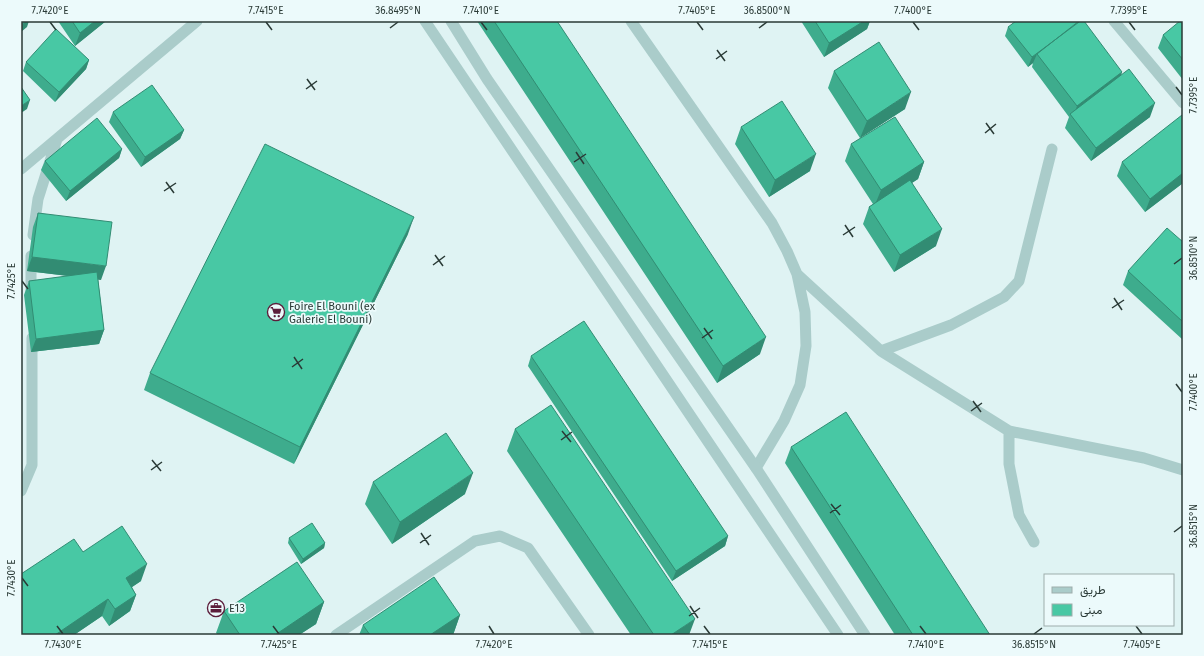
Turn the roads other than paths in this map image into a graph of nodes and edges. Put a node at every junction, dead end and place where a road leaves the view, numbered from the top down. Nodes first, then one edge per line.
1 (197, 21) edge
2 (425, 21) edge
3 (451, 21) edge
4 (631, 21) edge
5 (1114, 21) edge
6 (1183, 103) edge
7 (57, 139) junction
8 (1052, 149) dead end
9 (21, 169) edge
10 (797, 274) junction
11 (31, 306) edge
12 (32, 330) edge
13 (881, 351) junction
14 (1009, 431) junction
15 (756, 468) junction
16 (1183, 470) edge
17 (21, 491) edge
18 (1034, 542) dead end
19 (336, 635) edge
20 (589, 635) edge
21 (838, 635) edge
22 (865, 635) edge

1 - 7 street
2 - 21 street
3 - 15 street
4 - 10 street
5 - 6 street
7 - 9 street
7 - 11 street
8 - 13 street
10 - 13 street
10 - 15 street
12 - 17 street
13 - 14 street
14 - 16 street
14 - 18 street
15 - 22 street
19 - 20 street

